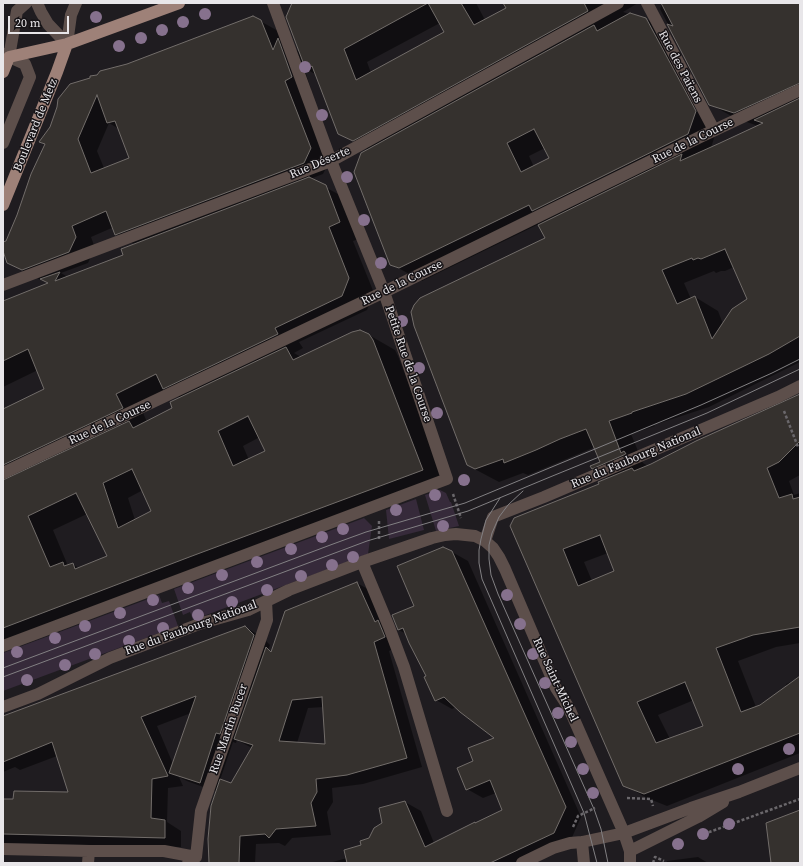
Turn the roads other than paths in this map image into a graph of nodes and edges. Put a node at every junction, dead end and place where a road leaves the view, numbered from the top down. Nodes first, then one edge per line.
1 (26, 3) edge
2 (37, 3) edge
3 (76, 3) edge
4 (179, 3) edge
5 (273, 3) edge
6 (618, 3) edge
7 (647, 3) edge
8 (67, 44) junction
9 (6, 56) edge
10 (3, 72) edge
11 (800, 90) edge
12 (714, 130) junction
13 (3, 143) edge
14 (331, 161) junction
15 (3, 205) edge
16 (3, 285) edge
17 (384, 292) junction
18 (800, 386) edge
19 (3, 474) edge
20 (480, 539) junction
21 (362, 562) junction
22 (266, 601) junction
23 (3, 646) edge
24 (3, 707) edge
25 (800, 768) edge
26 (739, 792) junction
27 (447, 811) dead end
28 (624, 832) junction
29 (582, 842) junction
30 (3, 849) edge
31 (89, 857) edge
32 (630, 857) edge
33 (194, 861) edge
34 (522, 863) edge
35 (584, 863) edge

1 - 9 street
2 - 8 street
3 - 8 street
4 - 8 main road
5 - 14 street, Petite Rue de la Course
6 - 14 street, Rue Déserte
7 - 12 street, Rue des Païens
8 - 9 main road
8 - 15 main road, Boulevard de Metz
9 - 10 main road
9 - 13 street
11 - 12 street, Rue de la Course
12 - 17 street, Rue de la Course
14 - 16 street, Rue Déserte
14 - 17 street, Petite Rue de la Course
17 - 19 street, Rue de la Course
17 - 23 street, Petite Rue de la Course
18 - 20 street, Rue du Faubourg National
20 - 21 street, Rue du Faubourg National
20 - 28 street, Rue Saint-Michel
21 - 22 street, Rue du Faubourg National
21 - 27 street
22 - 24 street, Rue du Faubourg National
22 - 33 street, Rue Martin Bucer
25 - 26 street
26 - 28 street
26 - 32 street
28 - 29 street
28 - 32 street, Rue Saint-Michel
29 - 34 street
29 - 35 street
30 - 31 street, Rue Martin Bucer
31 - 33 street, Rue Martin Bucer

